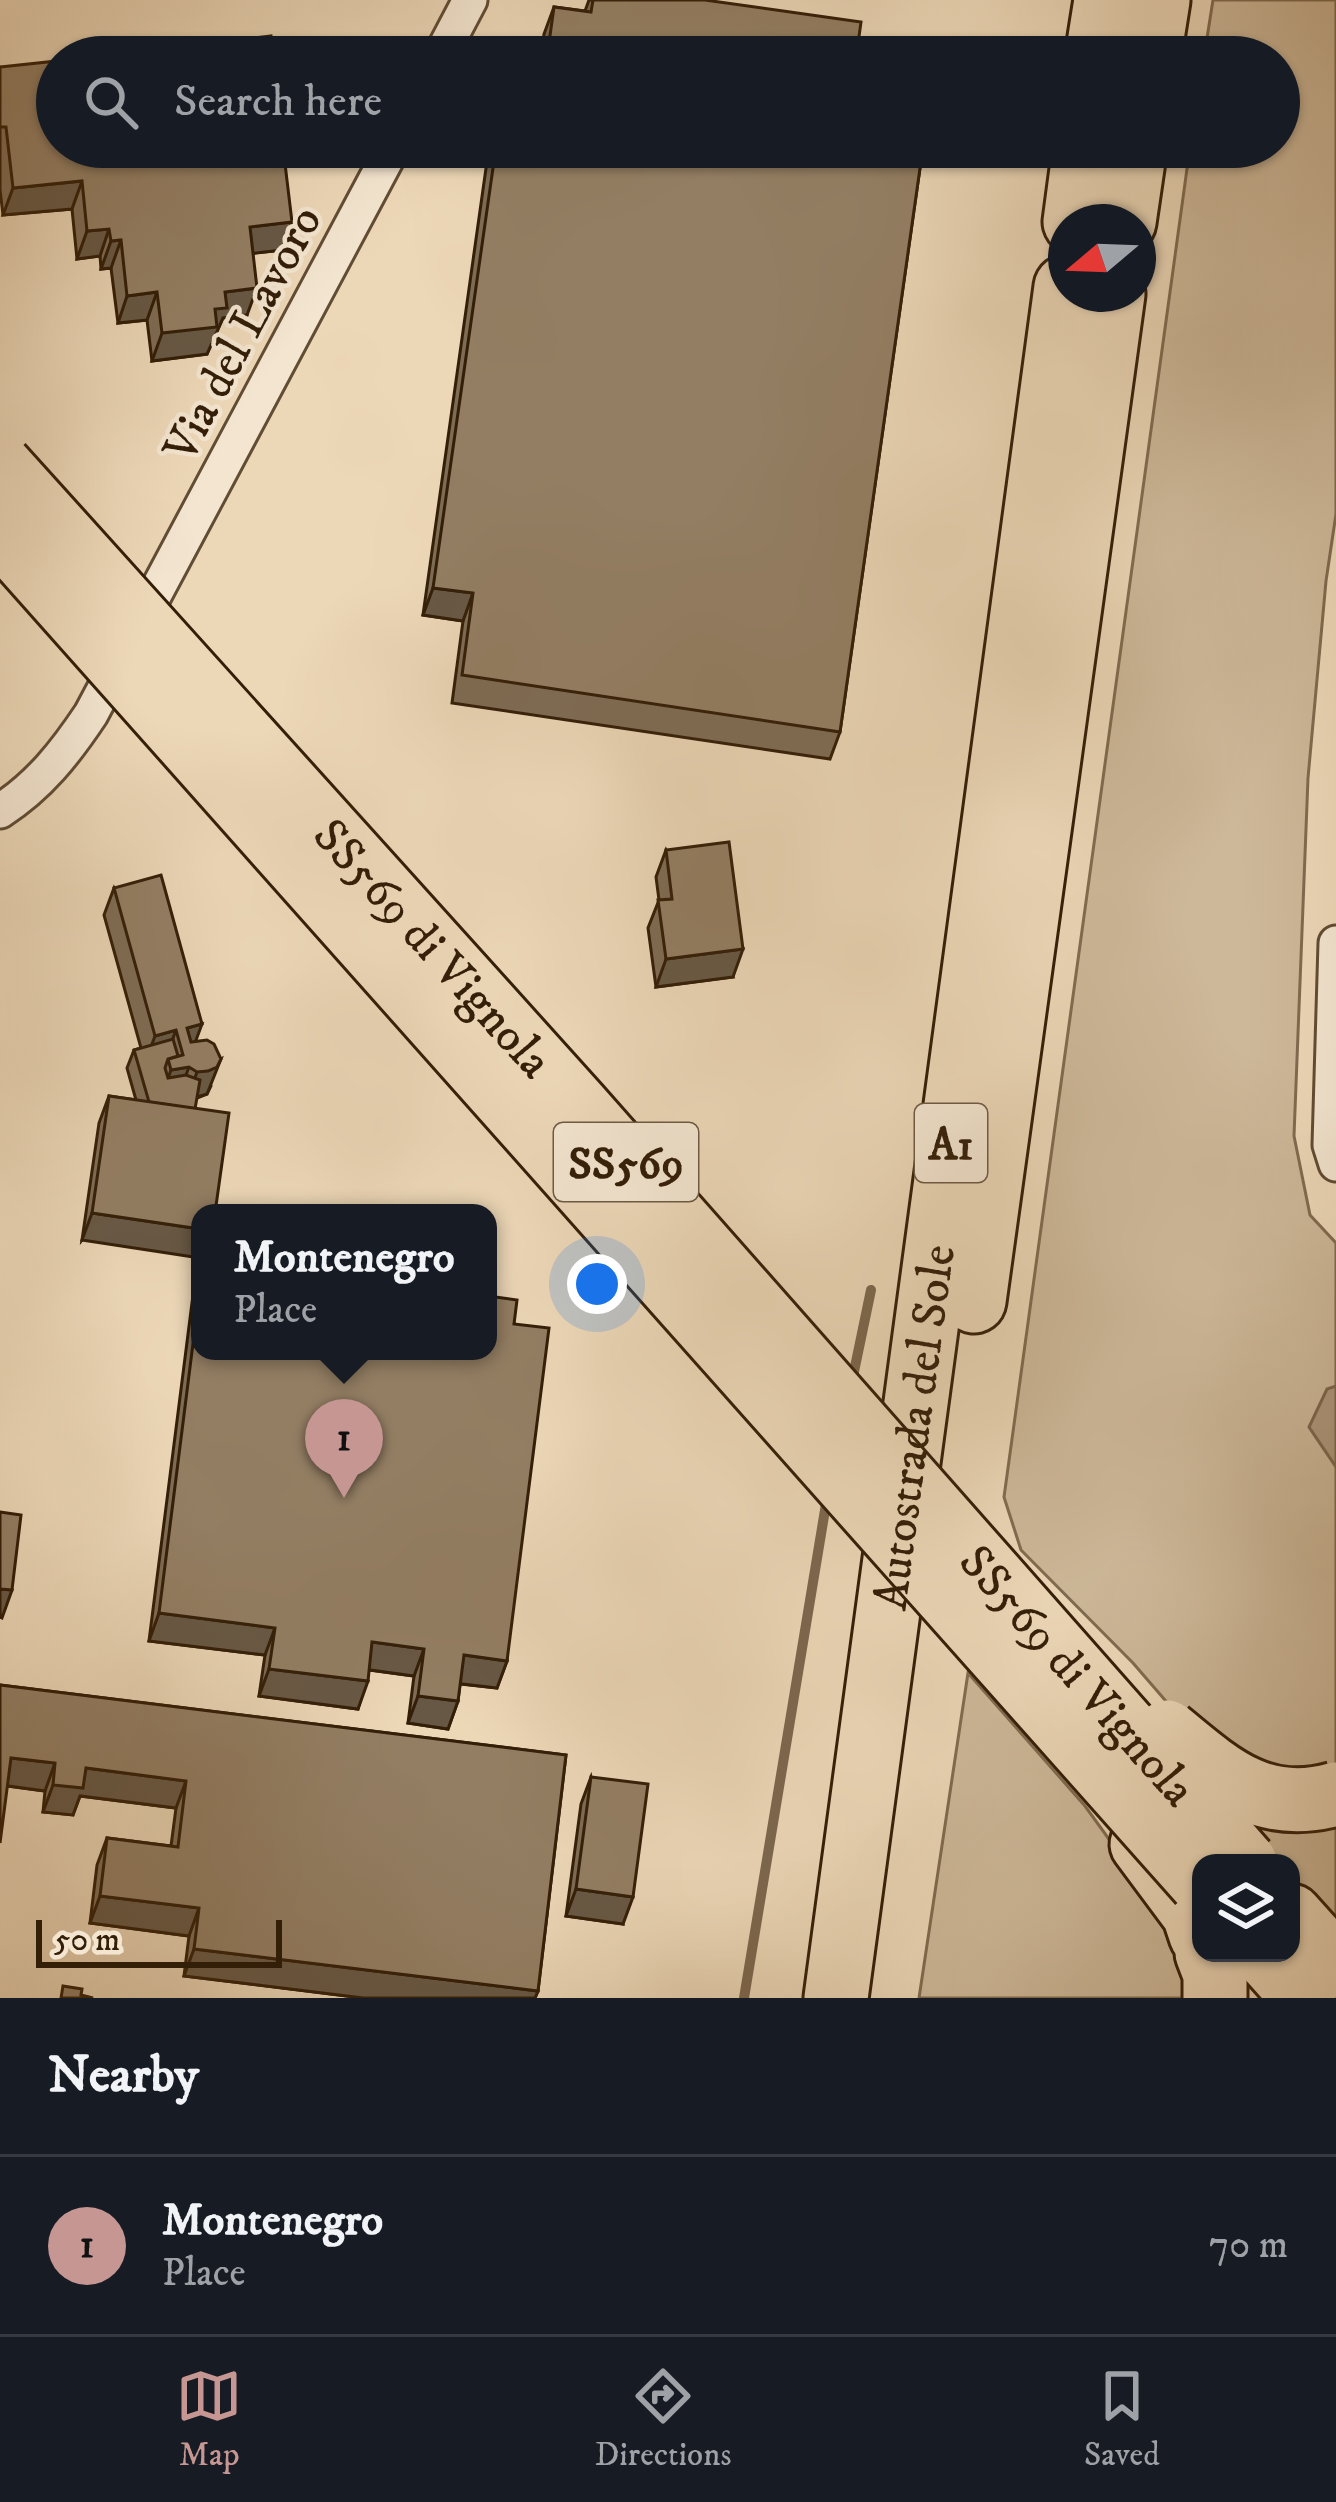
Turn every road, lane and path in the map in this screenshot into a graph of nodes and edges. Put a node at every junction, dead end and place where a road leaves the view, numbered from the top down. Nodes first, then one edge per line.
1 (470, 0) edge
2 (1106, 0) edge
3 (1158, 0) edge
4 (451, 36) edge
5 (1100, 36) edge
6 (1152, 36) edge
7 (382, 168) edge
8 (1082, 168) edge
9 (1132, 168) edge
10 (1077, 204) edge
11 (1127, 204) edge
12 (1063, 312) edge
13 (1111, 312) edge
14 (0, 466) edge
15 (0, 531) edge
16 (0, 811) edge
17 (1336, 943) edge
18 (1336, 1164) edge
19 (821, 1383) junction
20 (1088, 1755) junction
21 (1336, 1794) edge
22 (1237, 1854) edge
23 (1192, 1872) edge
24 (1192, 1911) edge
25 (1300, 1926) edge
26 (1210, 1962) edge
27 (1272, 1962) edge
28 (1336, 1966) edge
29 (836, 1998) edge
30 (879, 1998) edge
31 (1215, 1998) edge
32 (1304, 1998) edge

1 - 4 street
2 - 5 highway
3 - 6 highway
7 - 16 street, Via del Lavoro
8 - 10 highway
9 - 11 highway
12 - 29 highway, Autostrada del Sole / A1
13 - 30 highway, Autostrada del Sole / A1
14 - 19 highway, SS569 di Vignola / SS569, bridge
15 - 20 highway, SS569 di Vignola / SS569, bridge
17 - 18 street
19 - 21 highway, bridge
19 - 22 highway, SS569 di Vignola / SS569, bridge
20 - 23 highway, SS569 di Vignola / SS569, bridge
20 - 24 highway, bridge
25 - 28 highway
26 - 31 highway
27 - 32 highway

